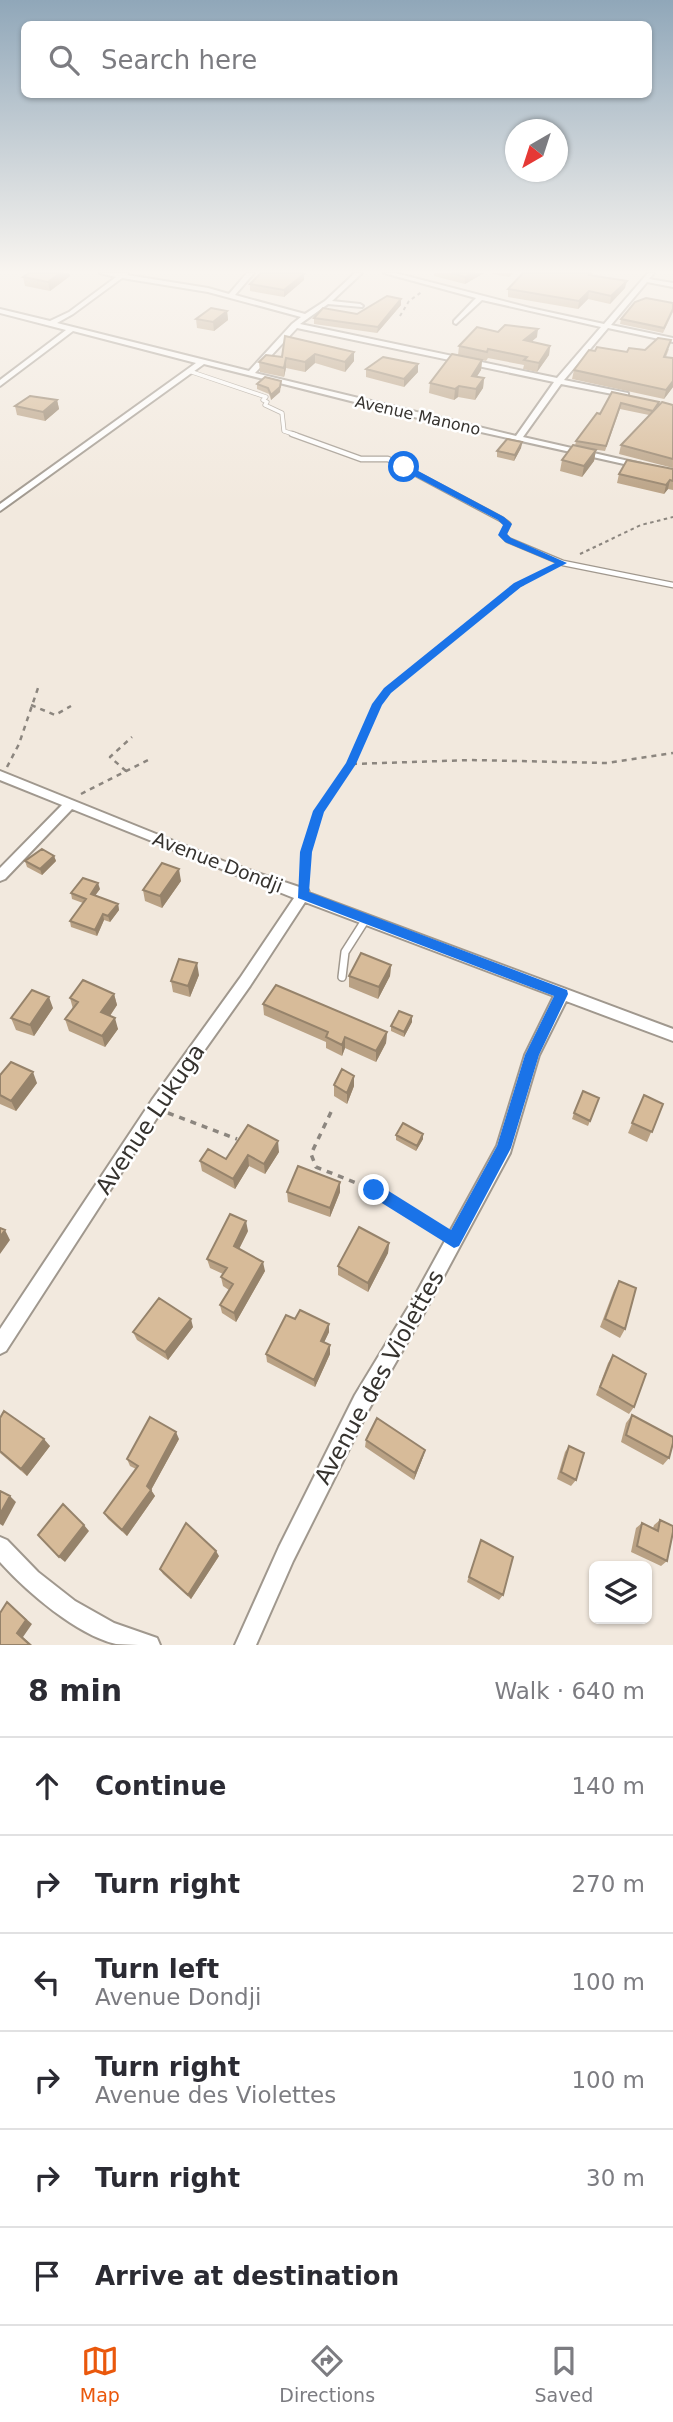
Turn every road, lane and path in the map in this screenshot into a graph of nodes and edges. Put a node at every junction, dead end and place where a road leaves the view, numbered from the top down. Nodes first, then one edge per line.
1 (45, 350) edge
2 (154, 350) edge
3 (272, 350) edge
4 (414, 350) edge
5 (586, 350) edge
6 (202, 362) junction
7 (189, 372) junction
8 (250, 374) junction
9 (560, 380) junction
10 (0, 384) edge
11 (635, 397) edge
12 (518, 438) junction
13 (647, 468) edge
14 (0, 508) edge
15 (673, 517) edge
16 (563, 563) junction
17 (673, 585) edge
18 (39, 685) dead end
19 (31, 705) junction
20 (71, 706) dead end
21 (132, 737) dead end
22 (673, 753) edge
23 (152, 758) dead end
24 (351, 764) junction
25 (126, 771) junction
26 (1, 775) edge
27 (69, 806) junction
28 (0, 876) edge
29 (303, 894) junction
30 (367, 917) junction
31 (342, 977) dead end
32 (562, 994) junction
33 (673, 1035) edge
34 (157, 1105) junction
35 (331, 1112) dead end
36 (237, 1139) edge
37 (454, 1241) junction
38 (0, 1345) edge
39 (0, 1548) edge
40 (150, 1645) edge
41 (245, 1645) edge

1 - 10 street
2 - 6 street, Avenue Manono
3 - 8 street
4 - 9 street
5 - 9 street
6 - 7 street
6 - 8 street, Avenue Manono
7 - 14 street
7 - 16 lane
8 - 12 street, Avenue Manono
9 - 11 street
9 - 12 street
12 - 13 street, Avenue Manono
15 - 16 path
16 - 17 lane
16 - 24 path
18 - 19 path
19 - 20 path
19 - 26 path
21 - 25 path
22 - 24 path
23 - 25 path
24 - 29 path
25 - 27 path
26 - 27 street, Avenue Dondji
27 - 28 street
27 - 29 street, Avenue Dondji
29 - 30 street, Avenue Dondji
29 - 34 street, Avenue Lukuga
30 - 31 lane
30 - 32 street, Avenue Dondji
32 - 33 street, Avenue Dondji
32 - 37 street, Avenue des Violettes
34 - 36 path
34 - 38 street, Avenue Lukuga
35 - 37 path
37 - 41 street, Avenue des Violettes
39 - 40 street

